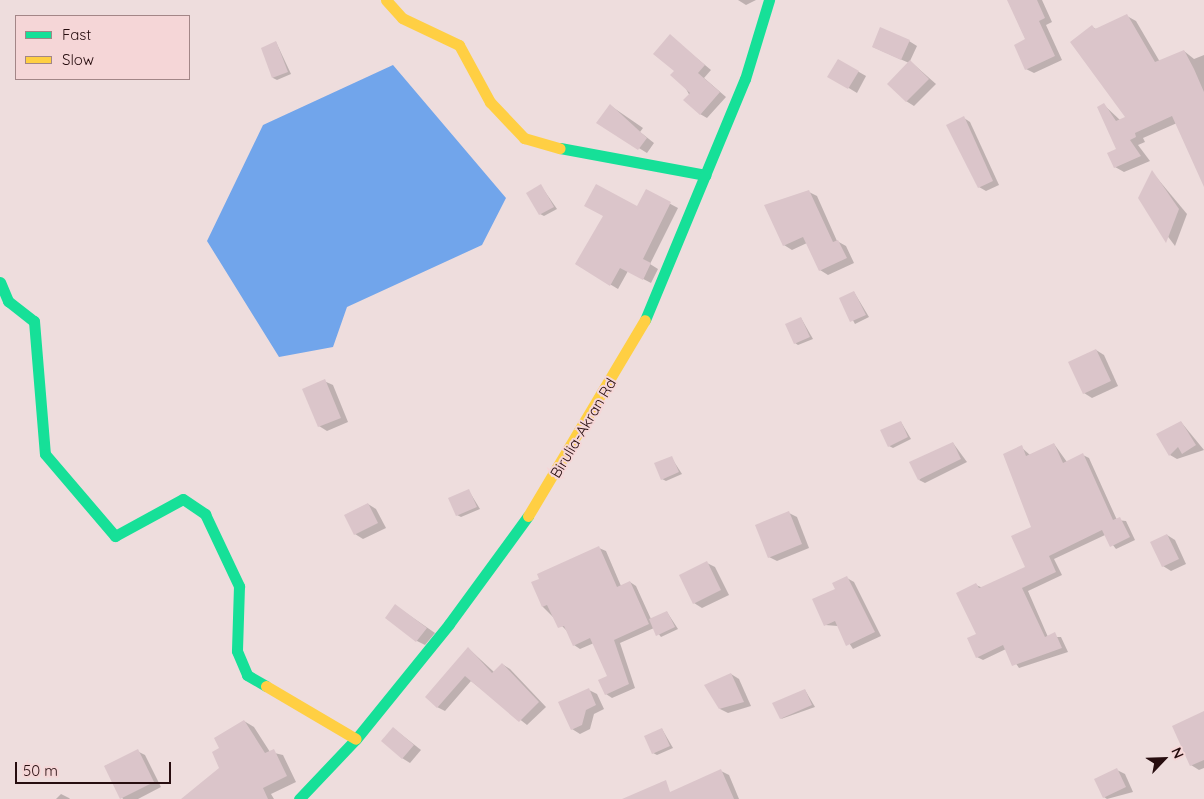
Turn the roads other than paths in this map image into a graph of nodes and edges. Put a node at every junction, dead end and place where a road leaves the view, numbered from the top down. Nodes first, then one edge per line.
1 (386, 0) edge
2 (769, 0) edge
3 (706, 175) junction
4 (0, 282) edge
5 (356, 738) junction
6 (299, 799) edge

1 - 3 street
2 - 3 street, Birulia-Akran Rd
3 - 5 street, Birulia-Akran Rd
4 - 5 street
5 - 6 street, Birulia-Akran Rd

